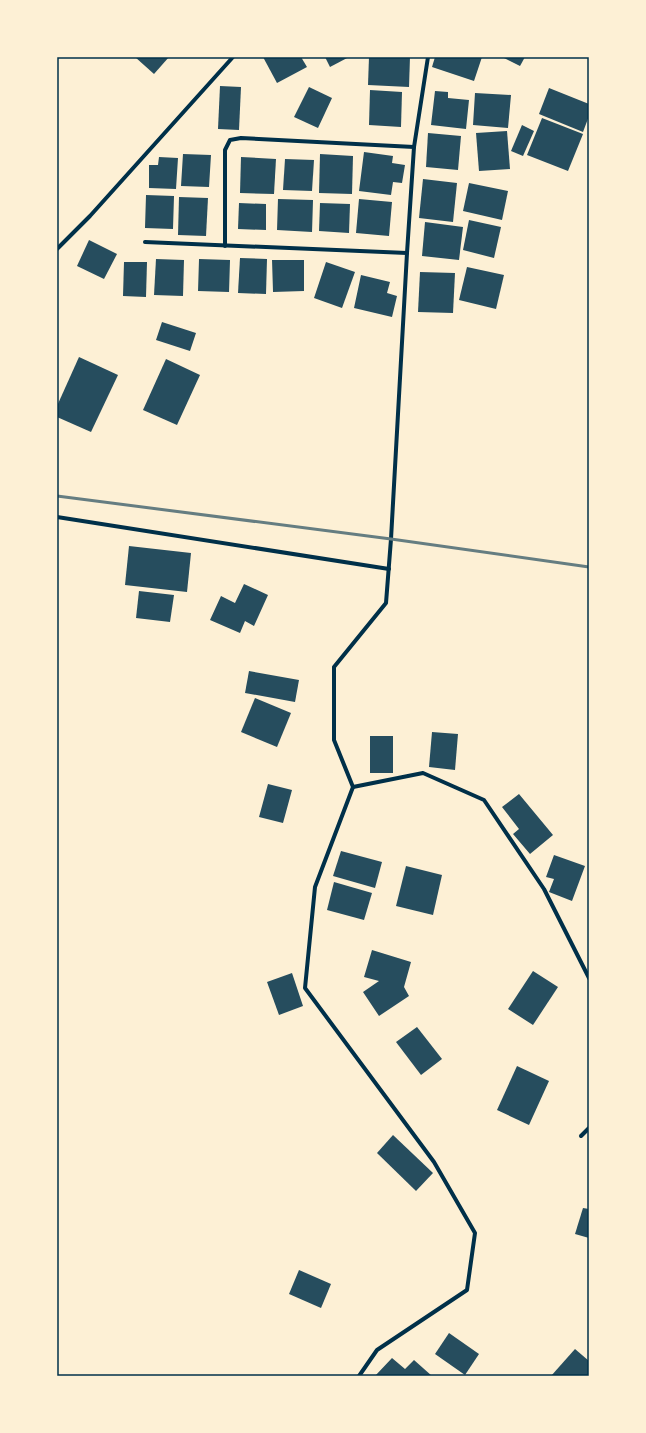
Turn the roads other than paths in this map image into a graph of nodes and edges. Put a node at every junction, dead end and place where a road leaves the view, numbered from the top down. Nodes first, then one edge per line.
1 (233, 57) edge
2 (428, 57) edge
3 (414, 147) junction
4 (57, 241) edge
5 (145, 242) dead end
6 (61, 245) junction
7 (225, 246) junction
8 (57, 249) edge
9 (407, 253) junction
10 (57, 517) edge
11 (389, 569) junction
12 (353, 787) junction
13 (589, 978) edge
14 (589, 1128) edge
15 (581, 1136) dead end
16 (359, 1376) edge

1 - 6 street
2 - 3 street
3 - 7 street
3 - 9 street
4 - 6 street
5 - 7 street
6 - 8 street
7 - 9 street
9 - 11 street
10 - 11 street
11 - 12 street
12 - 13 street
12 - 16 street
14 - 15 street

